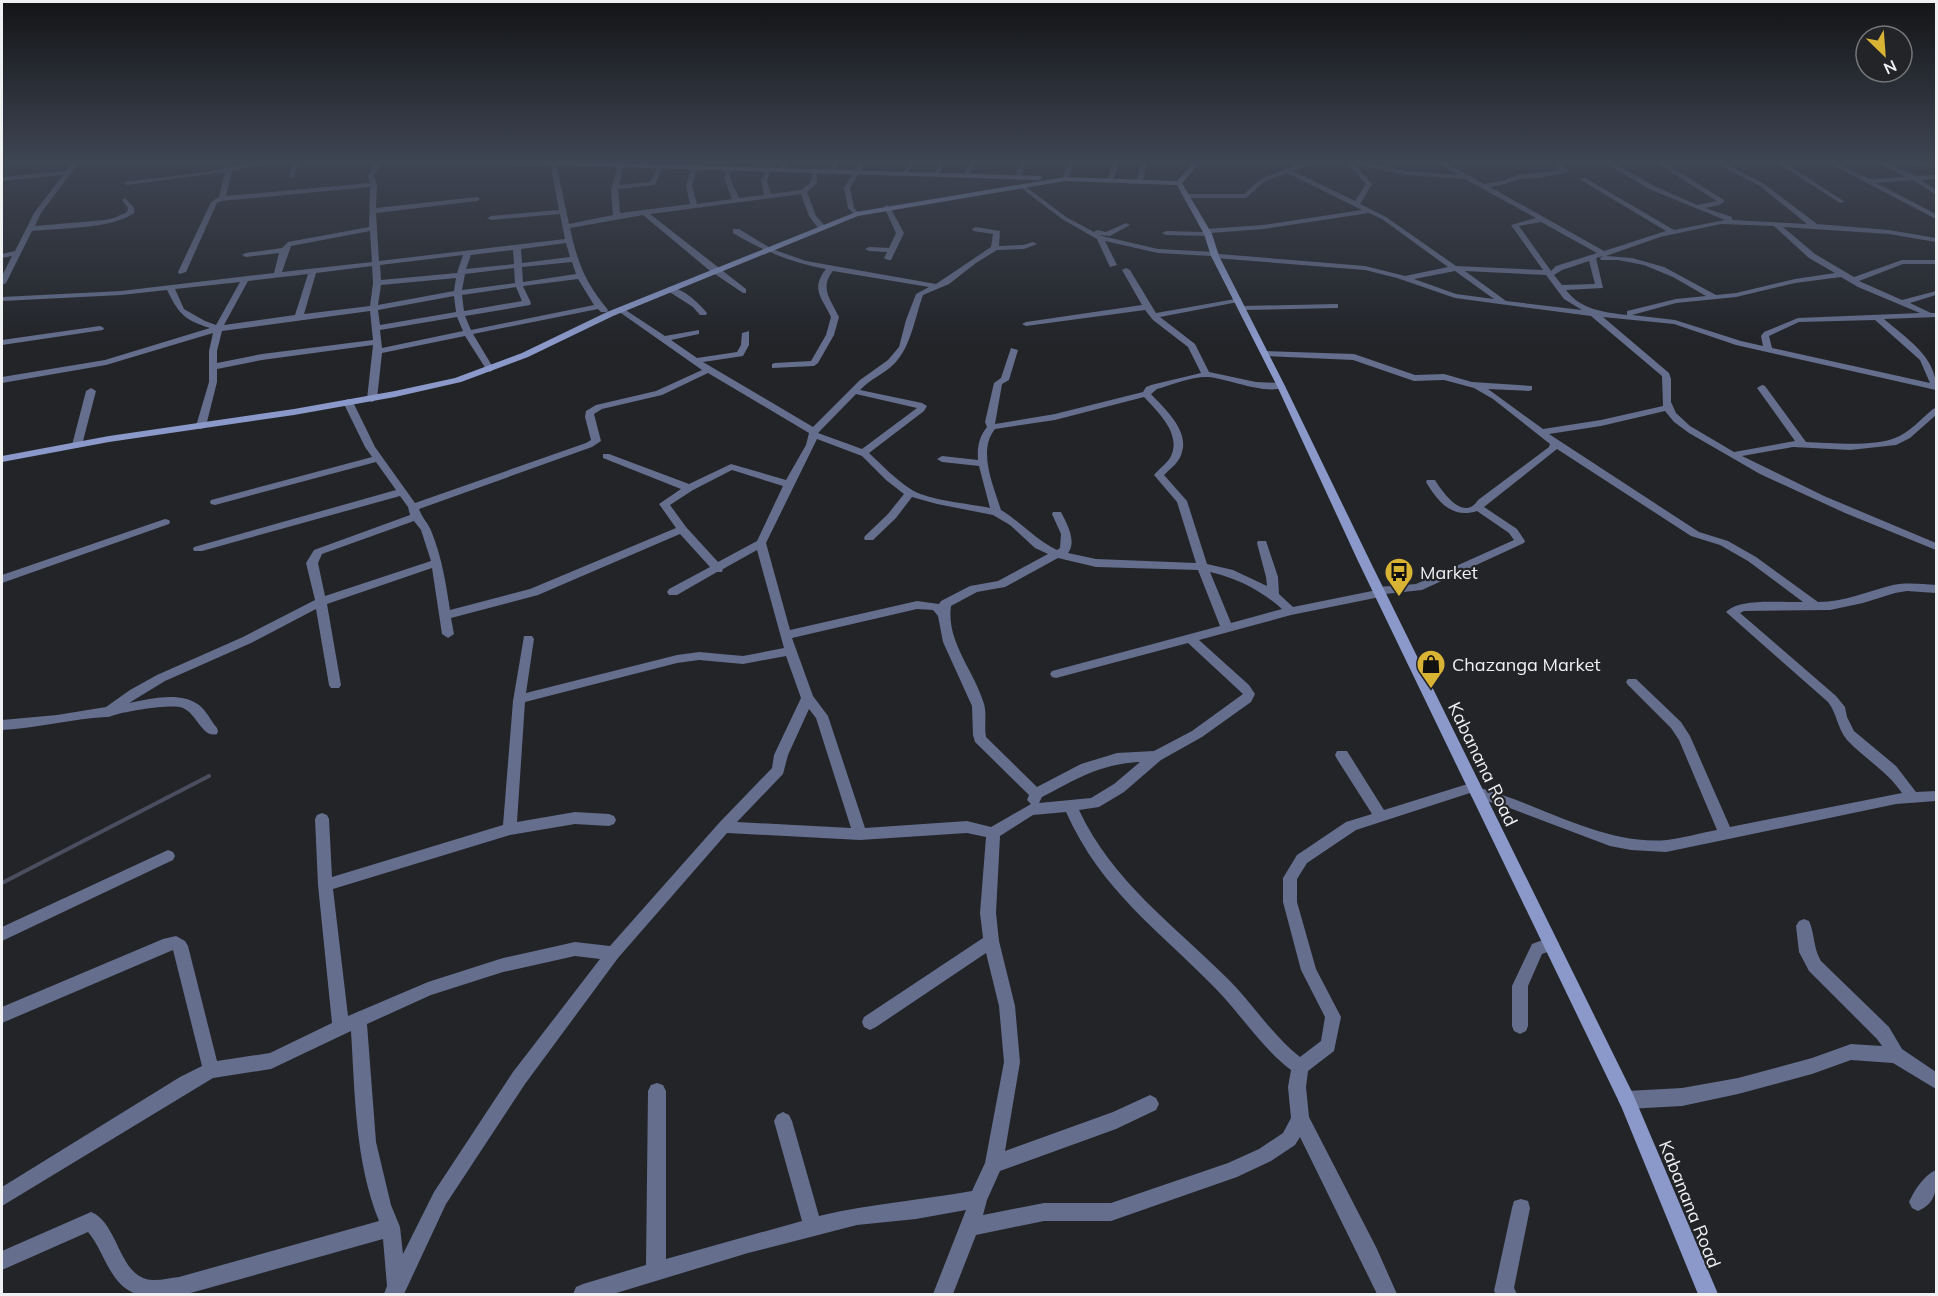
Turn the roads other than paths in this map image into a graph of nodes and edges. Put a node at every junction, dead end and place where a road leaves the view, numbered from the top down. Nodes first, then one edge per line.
1 (33, 222) edge
2 (92, 222) edge
3 (205, 222) edge
4 (373, 222) edge
5 (565, 222) edge
6 (587, 222) edge
7 (655, 222) edge
8 (818, 222) edge
9 (831, 222) edge
10 (895, 222) edge
11 (1073, 222) edge
12 (1202, 222) edge
13 (1293, 222) edge
14 (1390, 222) edge
15 (1527, 222) edge
16 (1549, 222) edge
17 (1658, 222) edge
18 (1719, 222) edge
19 (1764, 222) edge
20 (1810, 222) edge
21 (1774, 223) junction
22 (1126, 225) dead end
23 (821, 226) junction
24 (1815, 226) junction
25 (566, 227) junction
26 (373, 228) junction
27 (30, 229) junction
28 (976, 230) dead end
29 (736, 231) dead end
30 (1090, 231) junction
31 (1673, 231) junction
32 (1207, 232) junction
33 (1166, 233) dead end
34 (1100, 238) junction
35 (1936, 240) edge
36 (568, 241) junction
37 (1033, 244) dead end
38 (517, 246) junction
39 (995, 248) junction
40 (869, 249) dead end
41 (284, 250) junction
42 (765, 250) junction
43 (893, 250) junction
44 (468, 252) junction
45 (17, 254) junction
46 (1604, 254) junction
47 (246, 255) dead end
48 (1215, 255) junction
49 (2, 256) edge
50 (888, 258) dead end
51 (1593, 258) junction
52 (575, 259) junction
53 (375, 262) junction
54 (1936, 262) edge
55 (1113, 265) dead end
56 (518, 267) junction
57 (831, 268) junction
58 (1455, 268) junction
59 (1126, 270) dead end
60 (182, 272) dead end
61 (312, 272) junction
62 (713, 272) junction
63 (460, 273) junction
64 (1549, 274) junction
65 (1844, 274) junction
66 (277, 275) junction
67 (582, 276) junction
68 (1405, 278) junction
69 (245, 279) junction
70 (1854, 280) junction
71 (2, 283) edge
72 (377, 284) junction
73 (519, 286) junction
74 (936, 286) junction
75 (170, 287) junction
76 (1559, 288) junction
77 (671, 289) junction
78 (743, 291) dead end
79 (458, 293) junction
80 (1936, 293) edge
81 (1713, 297) junction
82 (2, 299) edge
83 (1903, 302) junction
84 (526, 303) junction
85 (1505, 303) junction
86 (1240, 304) junction
87 (599, 306) junction
88 (1335, 306) dead end
89 (1147, 307) junction
90 (374, 308) junction
91 (621, 309) junction
92 (703, 313) dead end
93 (1593, 313) junction
94 (610, 314) junction
95 (459, 315) junction
96 (1626, 315) junction
97 (1155, 316) junction
98 (1935, 316) edge
99 (298, 317) junction
100 (1878, 318) junction
101 (536, 319) junction
102 (1026, 324) dead end
103 (100, 328) dead end
104 (218, 328) junction
105 (376, 328) junction
106 (696, 332) dead end
107 (466, 333) junction
108 (746, 333) dead end
109 (663, 339) junction
110 (2, 343) edge
111 (376, 346) junction
112 (1014, 350) dead end
113 (1768, 350) junction
114 (1265, 353) junction
115 (696, 361) junction
116 (775, 366) dead end
117 (213, 367) junction
118 (490, 369) junction
119 (708, 370) junction
120 (1206, 374) junction
121 (2, 380) edge
122 (1281, 386) junction
123 (1477, 386) junction
124 (1936, 387) edge
125 (1528, 388) dead end
126 (1762, 388) dead end
127 (91, 391) dead end
128 (854, 391) junction
129 (1146, 394) junction
130 (372, 399) junction
131 (348, 402) junction
132 (1667, 408) junction
133 (1936, 411) edge
134 (201, 426) junction
135 (992, 426) junction
136 (1540, 432) junction
137 (814, 433) junction
138 (1555, 444) junction
139 (77, 445) junction
140 (1803, 445) junction
141 (863, 453) junction
142 (1732, 455) junction
143 (606, 456) dead end
144 (378, 458) junction
145 (2, 459) edge
146 (942, 459) dead end
147 (983, 464) junction
148 (1431, 482) dead end
149 (789, 484) junction
150 (689, 488) junction
151 (402, 492) junction
152 (910, 493) junction
153 (214, 502) dead end
154 (1479, 507) junction
155 (415, 512) junction
156 (996, 512) junction
157 (1057, 514) dead end
158 (165, 522) dead end
159 (682, 529) junction
160 (868, 538) dead end
161 (761, 543) junction
162 (1262, 543) dead end
163 (1936, 547) edge
164 (198, 549) dead end
165 (1056, 554) junction
166 (437, 563) junction
167 (1203, 567) junction
168 (718, 569) junction
169 (2, 579) edge
170 (1936, 589) edge
171 (672, 592) dead end
172 (1379, 592) junction
173 (1273, 596) junction
174 (321, 602) junction
175 (1814, 605) junction
176 (1291, 611) junction
177 (942, 613) junction
178 (444, 616) junction
179 (1227, 628) junction
180 (448, 634) dead end
181 (785, 635) junction
182 (528, 639) dead end
183 (1190, 639) junction
184 (791, 651) junction
185 (1056, 674) dead end
186 (1632, 682) dead end
187 (335, 685) dead end
188 (807, 698) junction
189 (520, 699) junction
190 (107, 712) junction
191 (2, 725) edge
192 (212, 731) dead end
193 (1342, 755) dead end
194 (1155, 756) junction
195 (1475, 790) junction
196 (1036, 794) junction
197 (1936, 796) edge
198 (1912, 797) junction
199 (1071, 807) junction
200 (1030, 810) junction
201 (1381, 816) junction
202 (322, 819) dead end
203 (609, 820) dead end
204 (724, 827) junction
205 (510, 829) junction
206 (993, 833) junction
207 (1725, 833) junction
208 (860, 834) junction
209 (168, 856) dead end
210 (325, 885) junction
211 (1804, 926) dead end
212 (2, 934) edge
213 (991, 941) junction
214 (1551, 944) junction
215 (613, 953) junction
216 (2, 1015) edge
217 (358, 1019) junction
218 (870, 1022) dead end
219 (1520, 1026) dead end
220 (340, 1027) junction
221 (1896, 1055) junction
222 (1300, 1067) junction
223 (211, 1070) junction
224 (1933, 1076) edge
225 (657, 1091) dead end
226 (1628, 1100) junction
227 (1150, 1104) dead end
228 (1300, 1119) junction
229 (783, 1121) dead end
230 (994, 1164) junction
231 (1936, 1179) edge
232 (2, 1197) edge
233 (978, 1199) junction
234 (1918, 1202) dead end
235 (1521, 1208) dead end
236 (391, 1227) junction
237 (970, 1227) junction
238 (813, 1228) junction
239 (2, 1261) edge
240 (656, 1273) junction
241 (396, 1291) edge
242 (583, 1294) edge
243 (943, 1294) edge
244 (1387, 1294) edge
245 (1507, 1294) edge
246 (1708, 1294) edge

1 - 27 street
2 - 27 street
3 - 60 street
4 - 26 street
5 - 25 street
6 - 25 street
7 - 62 street
8 - 23 street
9 - 23 street
10 - 43 street
11 - 30 street
12 - 32 street, Kabanana Road
13 - 32 street
14 - 58 street
15 - 64 street
16 - 46 street
17 - 31 street
18 - 31 street
19 - 21 street
20 - 24 street
21 - 24 street
21 - 65 street
22 - 30 street
23 - 42 street
24 - 35 street
25 - 36 street
26 - 41 street
26 - 53 street
27 - 45 street
28 - 39 street
29 - 42 street
30 - 34 street
31 - 46 street
32 - 33 street
32 - 48 street, Kabanana Road
34 - 48 street
34 - 55 street
36 - 38 street
36 - 52 street
37 - 39 street
38 - 44 street
38 - 56 street
39 - 74 street
40 - 43 street
41 - 47 street
41 - 66 street
42 - 57 street
42 - 62 street
43 - 50 street
44 - 53 street
44 - 63 street
45 - 49 street
45 - 71 street
46 - 51 street
48 - 68 street
48 - 86 street, Kabanana Road
51 - 64 street
51 - 76 street
51 - 81 street
52 - 56 street
52 - 67 street
53 - 61 street
53 - 72 street
54 - 70 street
56 - 63 street
56 - 73 street
57 - 74 street
57 - 116 street
58 - 64 street
58 - 68 street
58 - 85 street
59 - 89 street
61 - 66 street
61 - 99 street
62 - 77 street
62 - 78 street
63 - 72 street
63 - 79 street
64 - 76 street
65 - 70 street
65 - 81 street
66 - 69 street
67 - 73 street
67 - 87 street
68 - 85 street
69 - 75 street
69 - 104 street
70 - 83 street
72 - 90 street
73 - 79 street
73 - 84 street
74 - 128 street
75 - 82 street
75 - 104 street
76 - 93 street
77 - 91 street
77 - 92 street
79 - 90 street
79 - 95 street
80 - 83 street
81 - 96 street
83 - 98 street
84 - 95 street
84 - 101 street
85 - 93 street
86 - 88 street
86 - 97 street
86 - 114 street, Kabanana Road
87 - 94 street
87 - 101 street
89 - 97 street
89 - 102 street
90 - 99 street
90 - 105 street
91 - 94 street
91 - 109 street
93 - 96 street
93 - 132 street
94 - 118 street
95 - 105 street
95 - 107 street
96 - 113 street
97 - 120 street
98 - 100 street
99 - 104 street
100 - 113 street
100 - 124 street
101 - 107 street
103 - 110 street
104 - 117 street
104 - 121 street
105 - 111 street
106 - 109 street
107 - 111 street
107 - 118 street
108 - 115 street
109 - 115 street
111 - 117 street
111 - 130 street
112 - 135 street
113 - 124 street
114 - 122 street, Kabanana Road
114 - 123 street
115 - 119 street
117 - 134 street
118 - 130 street
119 - 137 street
119 - 155 street
120 - 122 street
120 - 129 street
122 - 172 street, Kabanana Road
123 - 125 street
123 - 136 street
126 - 140 street
127 - 139 street
128 - 137 street
128 - 141 street
129 - 135 street
129 - 167 street
130 - 131 street
131 - 134 street
131 - 144 street
132 - 136 street
132 - 142 street
133 - 140 street
134 - 139 street
135 - 147 street
136 - 138 street
137 - 141 street
137 - 149 street
138 - 154 street
138 - 175 street
139 - 145 street
140 - 142 street
141 - 152 street
142 - 163 street
143 - 150 street
144 - 151 street
144 - 153 street
146 - 147 street
147 - 156 street
148 - 154 street
149 - 150 street
149 - 161 street
150 - 159 street
151 - 155 street
151 - 164 street
152 - 156 street
152 - 160 street
154 - 172 street
155 - 166 street
155 - 174 street
156 - 165 street
157 - 165 street
158 - 169 street
159 - 168 street
159 - 178 street
161 - 168 street
161 - 181 street
162 - 173 street
165 - 167 street
165 - 177 street
166 - 174 street
166 - 178 street
167 - 173 street
167 - 179 street
168 - 171 street
170 - 175 street
172 - 176 street
172 - 195 street, Kabanana Road
173 - 176 street
174 - 187 street
174 - 190 street
175 - 198 street
176 - 179 street
177 - 181 street
177 - 196 street
178 - 180 street
179 - 183 street
181 - 184 street
182 - 189 street
183 - 185 street
183 - 194 street
184 - 188 street
184 - 189 street
186 - 207 street
188 - 204 street
188 - 208 street
189 - 205 street
190 - 191 street
190 - 192 street
193 - 201 street
194 - 196 street
194 - 199 street
195 - 201 street
195 - 207 street
195 - 214 street, Kabanana Road
196 - 200 street
197 - 198 street
198 - 207 street
199 - 200 street
199 - 222 street
200 - 206 street
201 - 222 street
202 - 210 street
203 - 205 street
204 - 208 street
204 - 215 street
205 - 210 street
206 - 208 street
206 - 213 street
209 - 212 street
210 - 220 street
211 - 221 street
213 - 218 street
213 - 230 street
214 - 219 street
214 - 226 street, Kabanana Road
215 - 217 street
215 - 241 street
216 - 223 street
217 - 220 street
217 - 236 street
220 - 223 street
221 - 224 street
221 - 226 street
222 - 228 street
223 - 232 street
225 - 240 street
226 - 246 street, Kabanana Road
227 - 230 street
228 - 237 street
228 - 244 street
229 - 238 street
230 - 233 street
231 - 234 street
233 - 237 street
233 - 238 street
235 - 245 street
236 - 239 street
236 - 241 street
237 - 243 street
238 - 240 street
240 - 242 street

